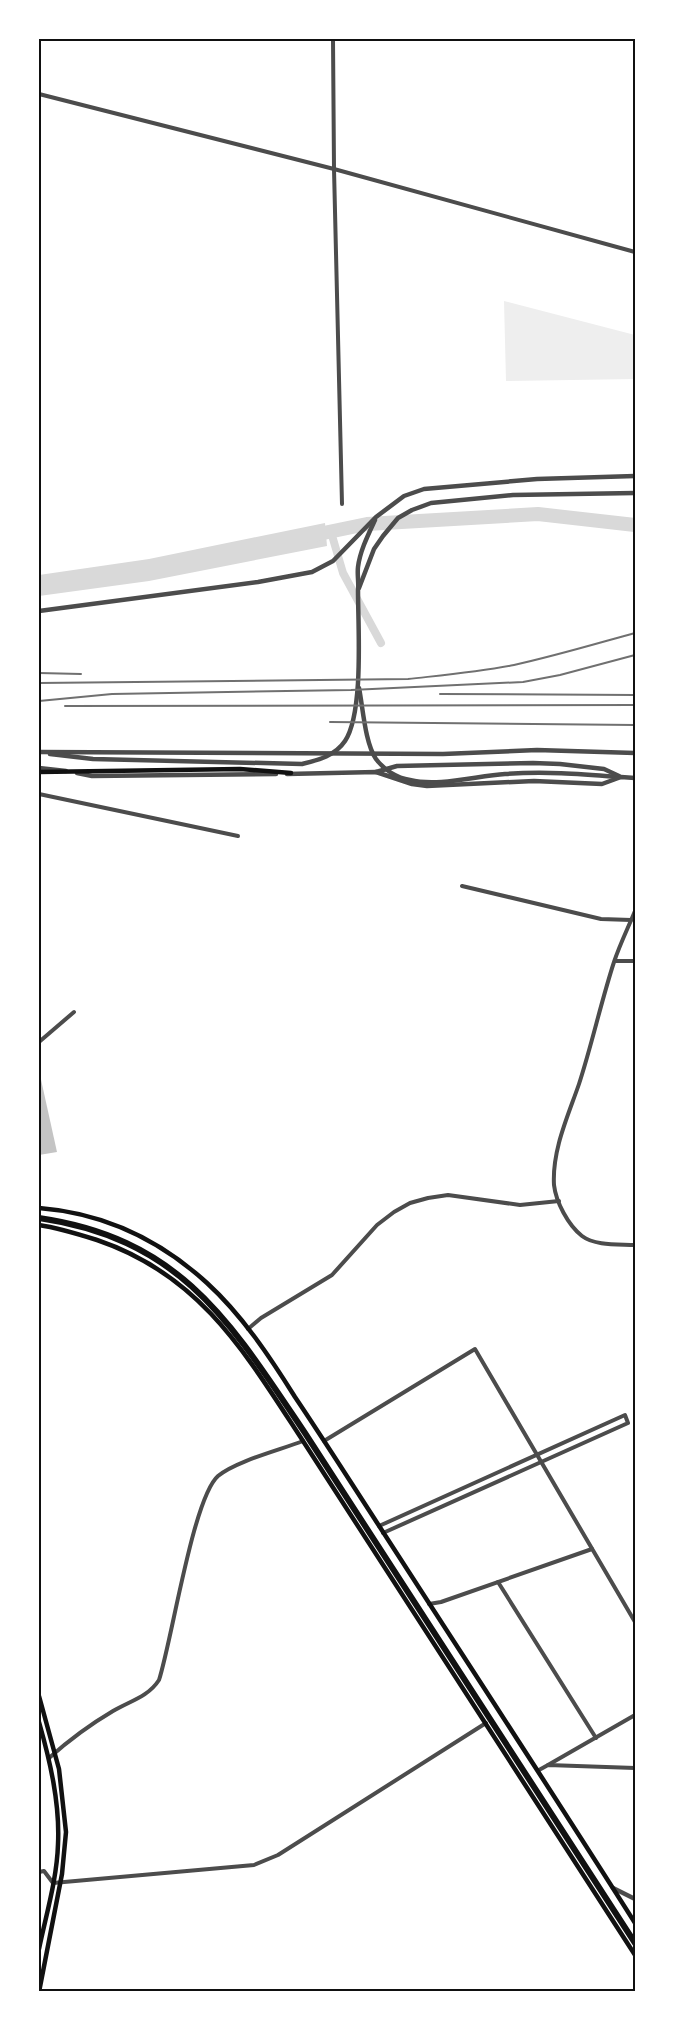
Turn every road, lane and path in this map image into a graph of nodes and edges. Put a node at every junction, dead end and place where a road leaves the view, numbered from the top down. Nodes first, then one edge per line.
1 (333, 39) edge
2 (39, 94) edge
3 (334, 169) junction
4 (635, 252) edge
5 (635, 476) edge
6 (635, 493) edge
7 (342, 504) dead end
8 (376, 517) junction
9 (358, 589) junction
10 (39, 611) edge
11 (358, 686) junction
12 (39, 753) edge
13 (327, 753) junction
14 (635, 753) edge
15 (39, 770) edge
16 (326, 772) junction
17 (376, 772) junction
18 (291, 773) junction
19 (621, 777) junction
20 (635, 778) edge
21 (39, 794) edge
22 (238, 836) dead end
23 (462, 886) dead end
24 (635, 911) edge
25 (631, 920) junction
26 (635, 961) edge
27 (615, 962) junction
28 (74, 1012) dead end
29 (39, 1042) edge
30 (559, 1201) junction
31 (39, 1208) edge
32 (39, 1218) edge
33 (39, 1225) edge
34 (635, 1245) edge
35 (248, 1329) junction
36 (303, 1441) junction
37 (324, 1441) junction
38 (537, 1455) junction
39 (541, 1462) junction
40 (374, 1518) junction
41 (379, 1526) junction
42 (359, 1527) junction
43 (384, 1533) junction
44 (592, 1549) junction
45 (498, 1582) junction
46 (429, 1604) junction
47 (635, 1622) edge
48 (39, 1696) edge
49 (41, 1709) edge
50 (635, 1715) edge
51 (39, 1722) edge
52 (486, 1723) junction
53 (596, 1738) junction
54 (55, 1752) junction
55 (49, 1758) junction
56 (548, 1765) junction
57 (635, 1768) edge
58 (539, 1770) junction
59 (39, 1872) edge
60 (61, 1881) junction
61 (53, 1883) junction
62 (613, 1888) junction
63 (635, 1899) edge
64 (635, 1923) edge
65 (635, 1942) edge
66 (627, 1943) junction
67 (39, 1949) edge
68 (635, 1955) edge
69 (39, 1992) edge

1 - 3 street
2 - 3 street
3 - 4 street
3 - 7 street
5 - 8 street
6 - 9 street
8 - 9 street
8 - 10 street
9 - 11 street
11 - 12 street
11 - 19 street
12 - 13 street
13 - 14 street
13 - 16 street
15 - 18 main road
15 - 18 street
16 - 17 street
16 - 18 street
17 - 19 street
17 - 19 street
19 - 20 street
21 - 22 street
23 - 25 street
24 - 25 street
25 - 27 street
26 - 27 street
27 - 30 street
28 - 29 street
30 - 34 street
30 - 35 street
31 - 35 main road
32 - 65 highway
33 - 36 main road
35 - 37 main road
36 - 42 main road
36 - 54 street
37 - 38 street
37 - 40 main road
38 - 39 street
38 - 39 street
38 - 41 street
39 - 43 street
39 - 44 street
40 - 41 main road
40 - 42 main road
41 - 43 main road
42 - 52 main road
43 - 46 main road
44 - 45 street
44 - 47 street
45 - 46 street
45 - 53 street
46 - 58 main road
48 - 49 main road
49 - 54 main road
50 - 53 street
51 - 55 main road
52 - 60 street
52 - 66 main road
53 - 56 street
54 - 55 street
54 - 60 main road
55 - 61 main road
56 - 57 street
56 - 58 street
58 - 62 main road
59 - 61 street
60 - 61 street
60 - 69 main road
61 - 67 main road
62 - 63 street
62 - 64 main road
65 - 66 street
66 - 68 main road

